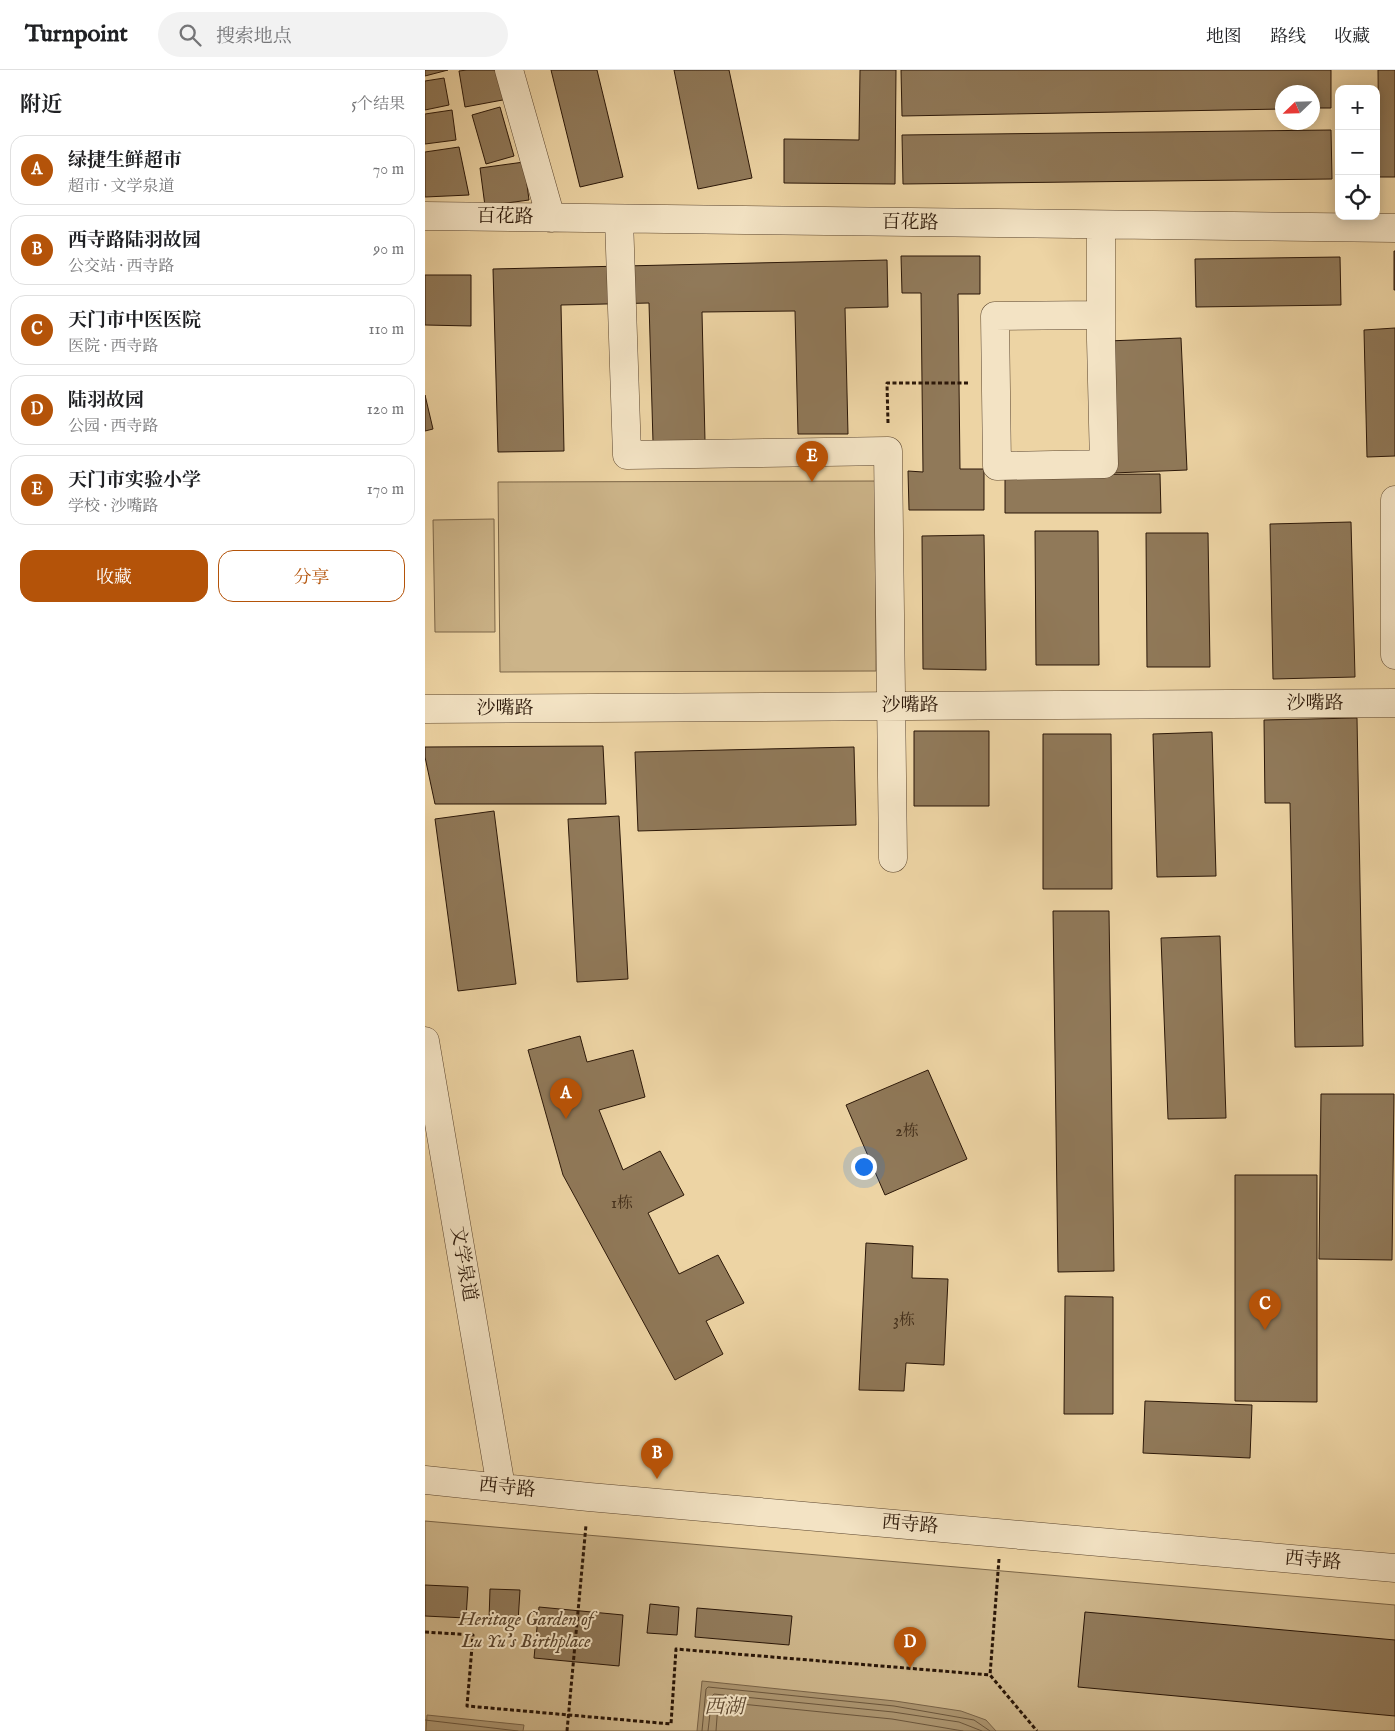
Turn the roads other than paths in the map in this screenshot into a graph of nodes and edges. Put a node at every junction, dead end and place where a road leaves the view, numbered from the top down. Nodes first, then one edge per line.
1 (509, 70) edge
2 (425, 216) edge
3 (551, 218) junction
4 (619, 219) junction
5 (1101, 226) junction
6 (1395, 228) edge
7 (1101, 315) junction
8 (1395, 500) edge
9 (1395, 655) edge
10 (1395, 703) edge
11 (890, 706) junction
12 (425, 709) edge
13 (893, 858) dead end
14 (425, 1041) edge
15 (425, 1480) edge
16 (501, 1487) junction
17 (1395, 1568) edge

1 - 3 street
2 - 3 street, 百花路
3 - 4 street, 百花路
4 - 5 street, 百花路
4 - 11 street
5 - 6 street, 百花路
5 - 7 street
7 - 7 street
8 - 9 street
10 - 11 street, 沙嘴路
11 - 12 street, 沙嘴路
11 - 13 street
14 - 16 street, 文学泉道
15 - 16 street, 西寺路
16 - 17 street, 西寺路

